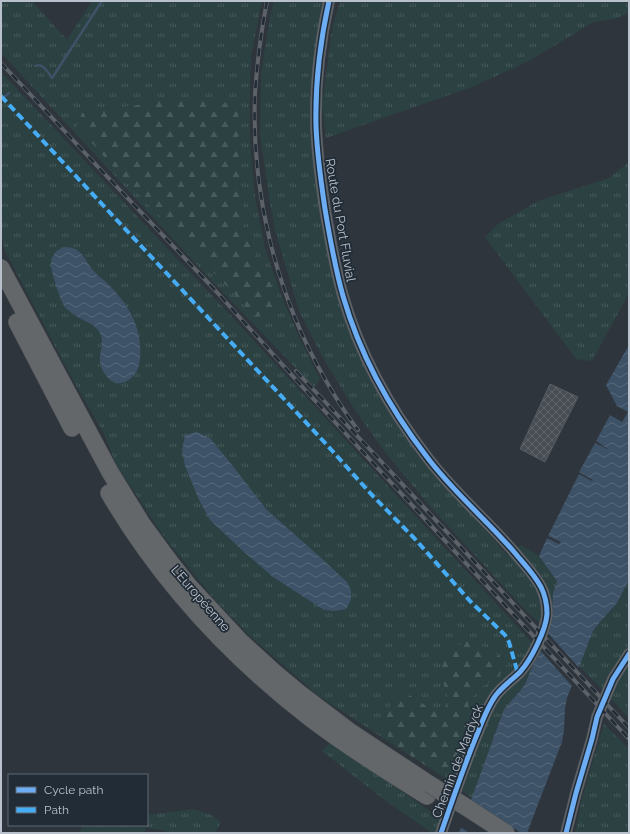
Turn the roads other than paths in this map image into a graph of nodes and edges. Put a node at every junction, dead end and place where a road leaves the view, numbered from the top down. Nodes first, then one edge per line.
1 (329, 1) edge
2 (1, 268) edge
3 (1, 293) edge
4 (501, 538) joint
5 (629, 654) edge
6 (428, 790) junction
7 (441, 833) edge
8 (484, 833) edge
9 (506, 833) edge
10 (566, 833) edge

1 - 4 street, Route du Port Fluvial
2 - 6 highway, L'Européenne
3 - 6 highway, L'Européenne
4 - 7 street, Chemin de Mardyck
5 - 10 street
6 - 8 highway, L'Européenne
6 - 9 highway, L'Européenne, bridge

